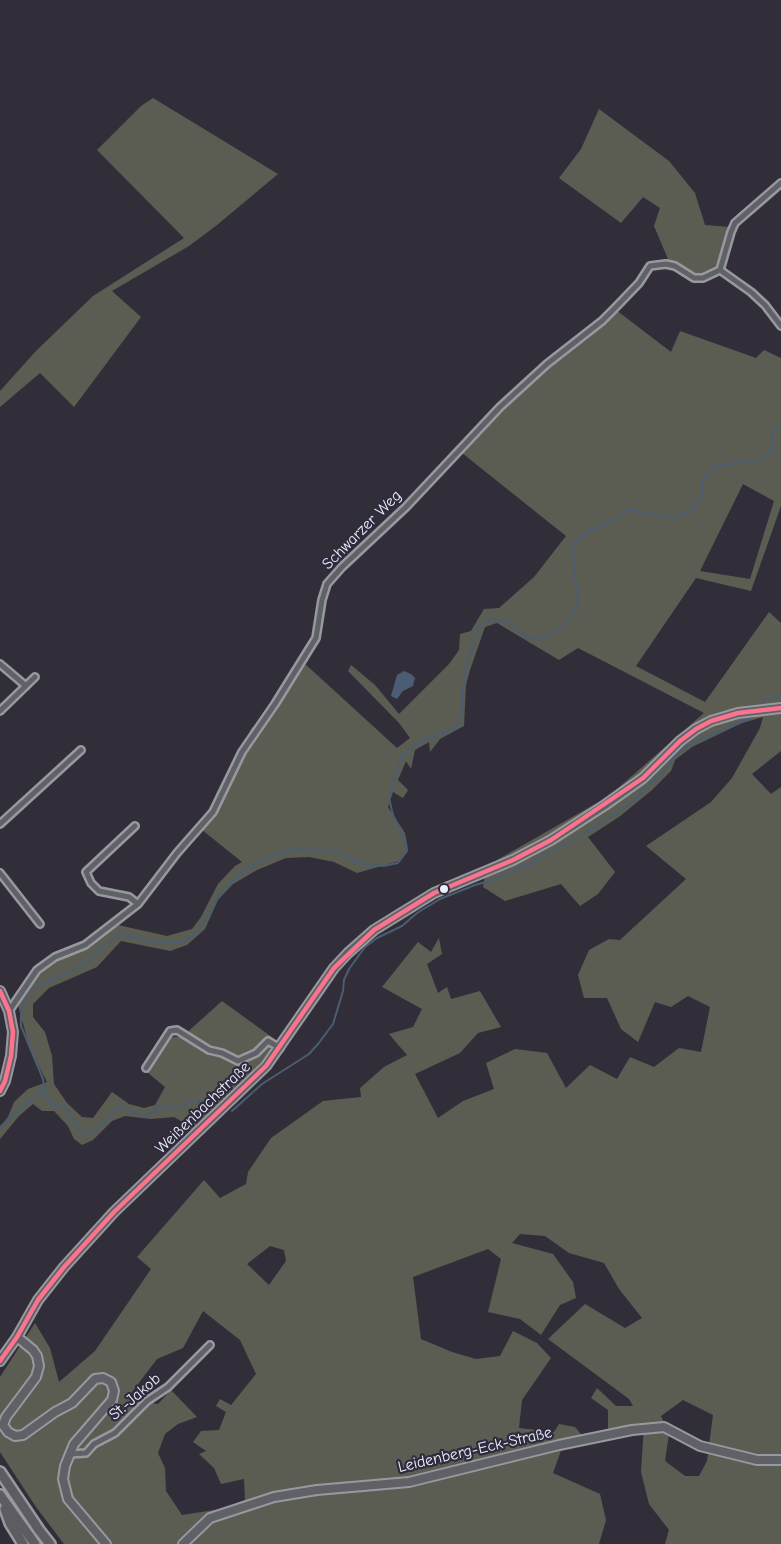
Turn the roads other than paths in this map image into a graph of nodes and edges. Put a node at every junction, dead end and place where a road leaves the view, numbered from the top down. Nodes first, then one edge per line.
1 (781, 183) edge
2 (720, 270) junction
3 (781, 326) edge
4 (0, 664) edge
5 (35, 677) dead end
6 (26, 686) junction
7 (781, 708) edge
8 (0, 711) edge
9 (81, 750) dead end
10 (0, 824) edge
11 (135, 826) dead end
12 (0, 873) edge
13 (138, 904) junction
14 (40, 924) dead end
15 (0, 991) edge
16 (9, 1011) junction
17 (280, 1048) junction
18 (146, 1068) dead end
19 (0, 1091) edge
20 (17, 1337) junction
21 (210, 1345) dead end
22 (0, 1361) edge
23 (69, 1454) junction
24 (781, 1460) edge
25 (0, 1472) edge
26 (0, 1495) edge
27 (23, 1544) edge
28 (35, 1544) edge
29 (50, 1544) edge
30 (106, 1544) edge
31 (183, 1544) edge

1 - 2 street
2 - 3 street
2 - 13 street, Schwarzer Weg
4 - 6 street
5 - 6 street
6 - 8 street
7 - 17 main road, Weißenbachstraße
9 - 10 street
11 - 13 street
12 - 14 street
13 - 16 street, Schwarzer Weg
15 - 16 main road
16 - 19 main road
17 - 18 street
17 - 20 main road, Weißenbachstraße
20 - 22 main road, Weißenbachstraße
20 - 23 main road
21 - 23 street, St.-Jakob
23 - 30 main road
24 - 31 main road, Leidenberg-Eck-Straße
25 - 29 highway
26 - 27 highway
26 - 28 highway

